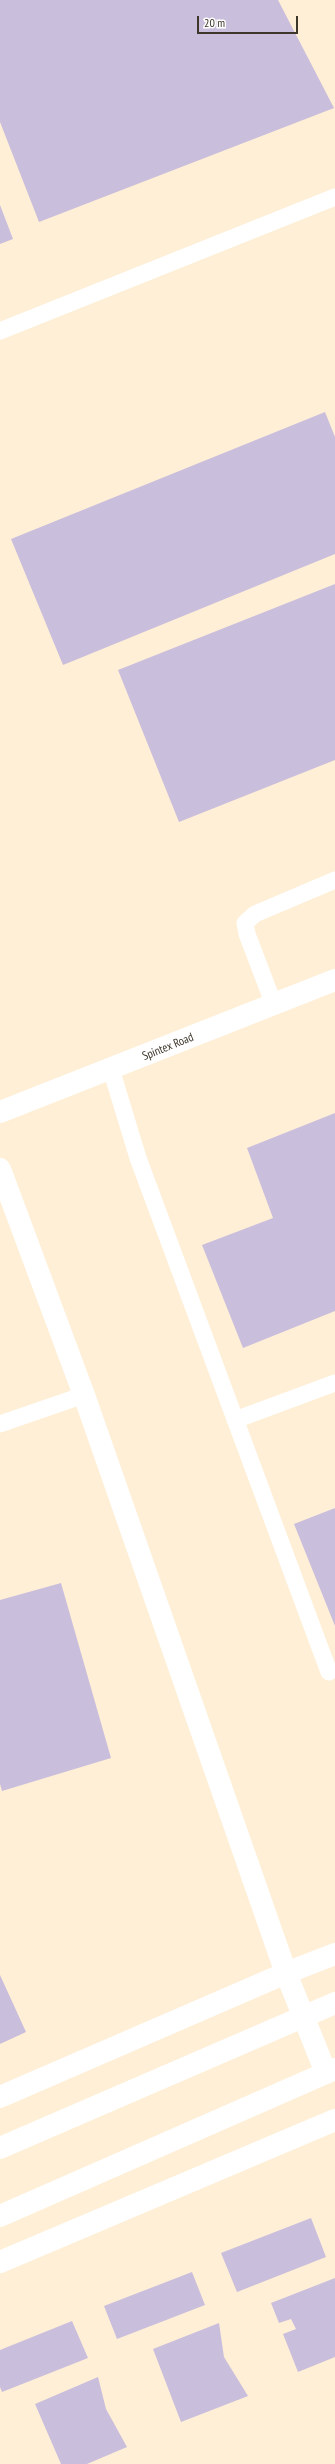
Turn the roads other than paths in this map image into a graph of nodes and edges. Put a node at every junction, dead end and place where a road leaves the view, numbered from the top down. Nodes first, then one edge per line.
1 (335, 197) edge
2 (0, 331) edge
3 (335, 880) edge
4 (335, 980) edge
5 (274, 1005) junction
6 (111, 1069) junction
7 (0, 1112) edge
8 (0, 1169) edge
9 (335, 1383) edge
10 (84, 1395) junction
11 (235, 1420) junction
12 (0, 1424) edge
13 (329, 1672) dead end
14 (335, 1954) edge
15 (286, 1973) junction
16 (335, 2003) edge
17 (303, 2015) junction
18 (331, 2071) edge
19 (0, 2097) edge
20 (335, 2120) edge
21 (0, 2148) edge
22 (0, 2216) edge
23 (0, 2262) edge

1 - 2 lane
3 - 5 lane
4 - 5 street, Spintex Road
5 - 6 street, Spintex Road
6 - 7 street, Spintex Road
6 - 11 lane
8 - 10 street
9 - 11 lane
10 - 12 lane
10 - 15 street
11 - 13 lane
14 - 15 street
15 - 17 street
15 - 19 street
16 - 17 street
17 - 18 street
17 - 21 street
18 - 22 street
20 - 23 street

